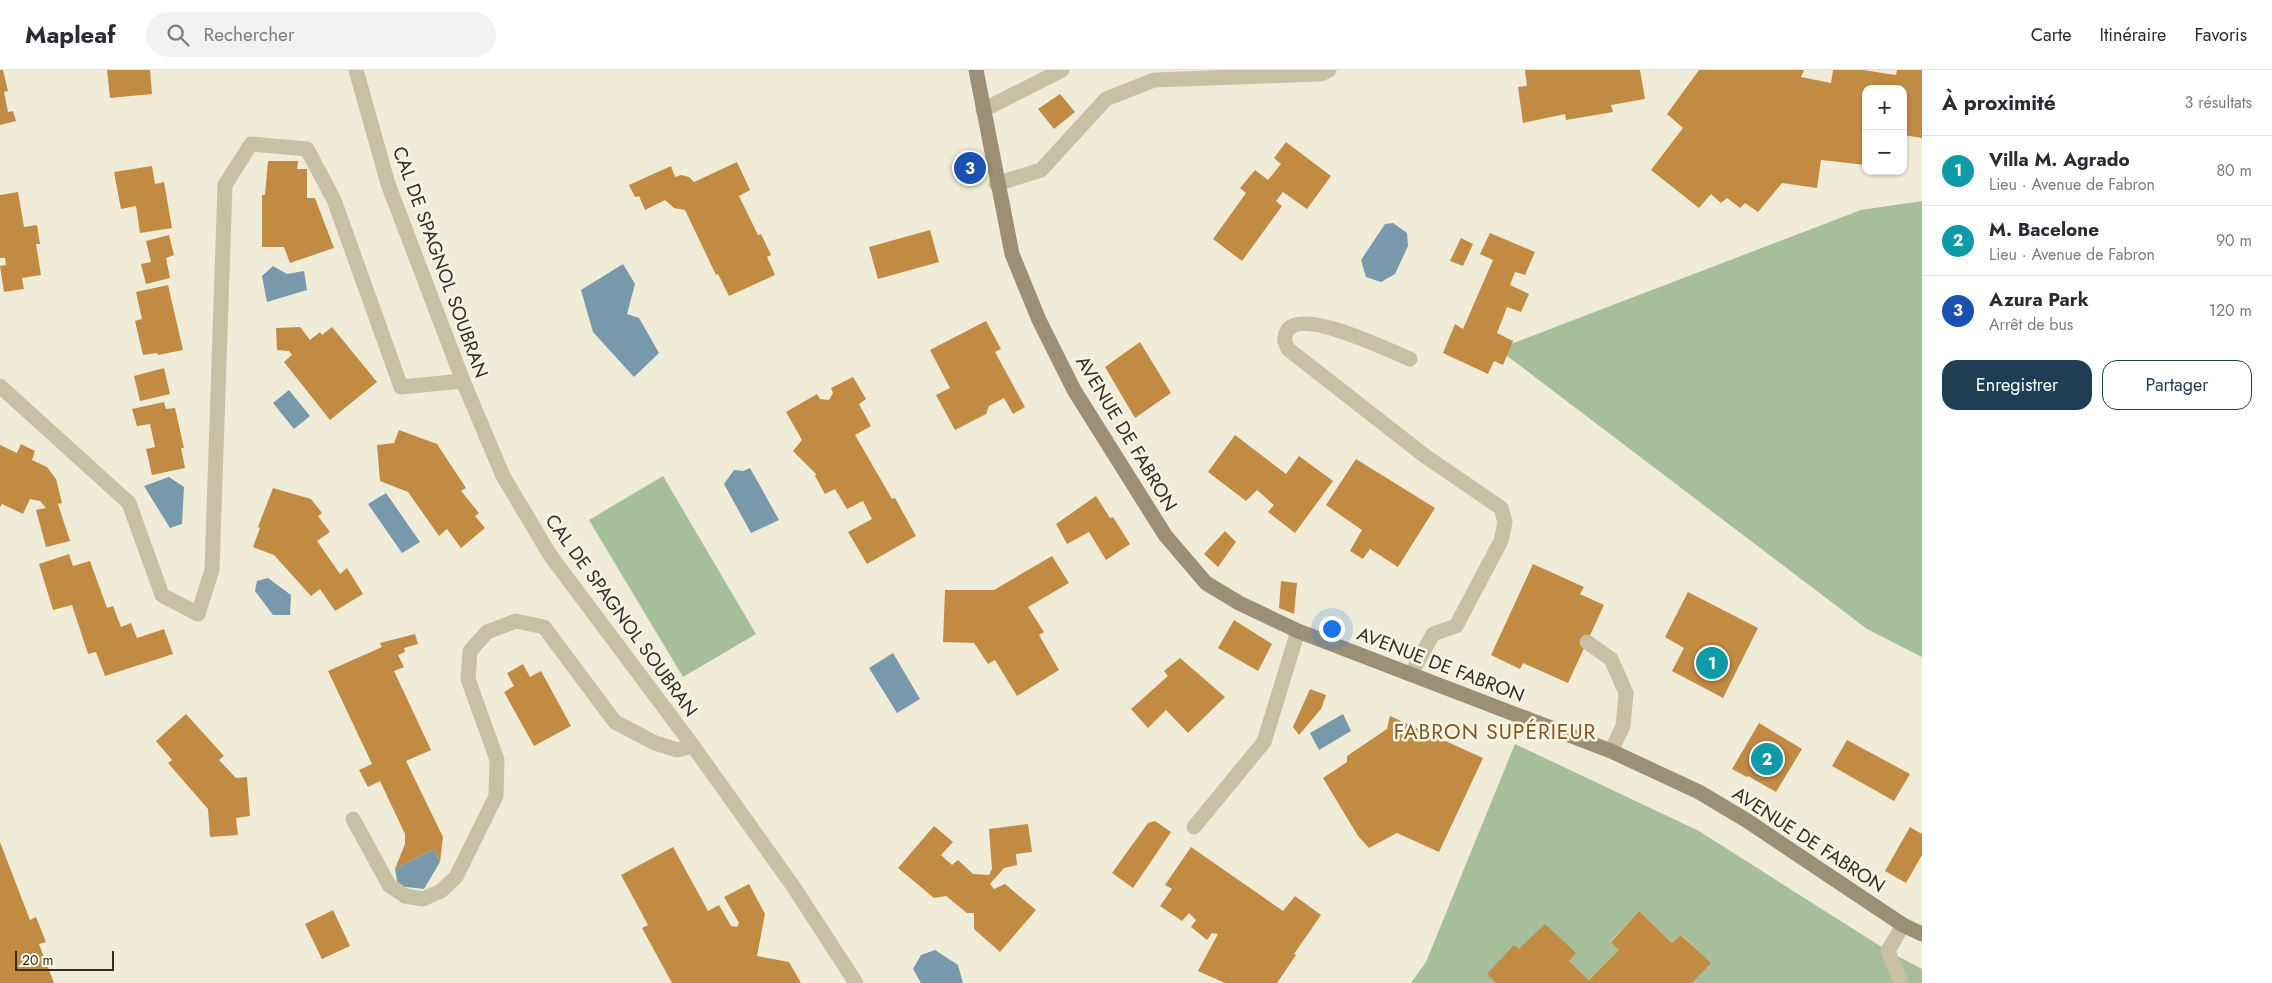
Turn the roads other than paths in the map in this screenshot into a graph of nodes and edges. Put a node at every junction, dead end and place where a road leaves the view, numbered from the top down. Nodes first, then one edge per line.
1 (356, 70) edge
2 (976, 70) edge
3 (1062, 70) edge
4 (1329, 70) edge
5 (983, 110) junction
6 (996, 184) junction
7 (1410, 359) dead end
8 (463, 381) junction
9 (0, 386) edge
10 (1298, 630) junction
11 (1587, 642) dead end
12 (1410, 674) junction
13 (693, 746) junction
14 (1612, 751) junction
15 (353, 819) dead end
16 (1194, 827) dead end
17 (1903, 925) junction
18 (1922, 934) edge
19 (856, 983) edge
20 (1901, 983) edge

1 - 8 street, CAL DE SPAGNOL SOUBRAN
2 - 5 street, AVENUE DE FABRON
3 - 5 street
4 - 6 street
5 - 6 street, AVENUE DE FABRON
6 - 10 street, AVENUE DE FABRON
7 - 12 street
8 - 9 street
8 - 13 street, CAL DE SPAGNOL SOUBRAN
10 - 12 street, AVENUE DE FABRON
10 - 16 street
11 - 14 street
12 - 14 street, AVENUE DE FABRON
13 - 15 street
13 - 19 street, CAL DE SPAGNOL SOUBRAN
14 - 17 street, AVENUE DE FABRON
17 - 18 street, AVENUE DE FABRON
17 - 20 street

